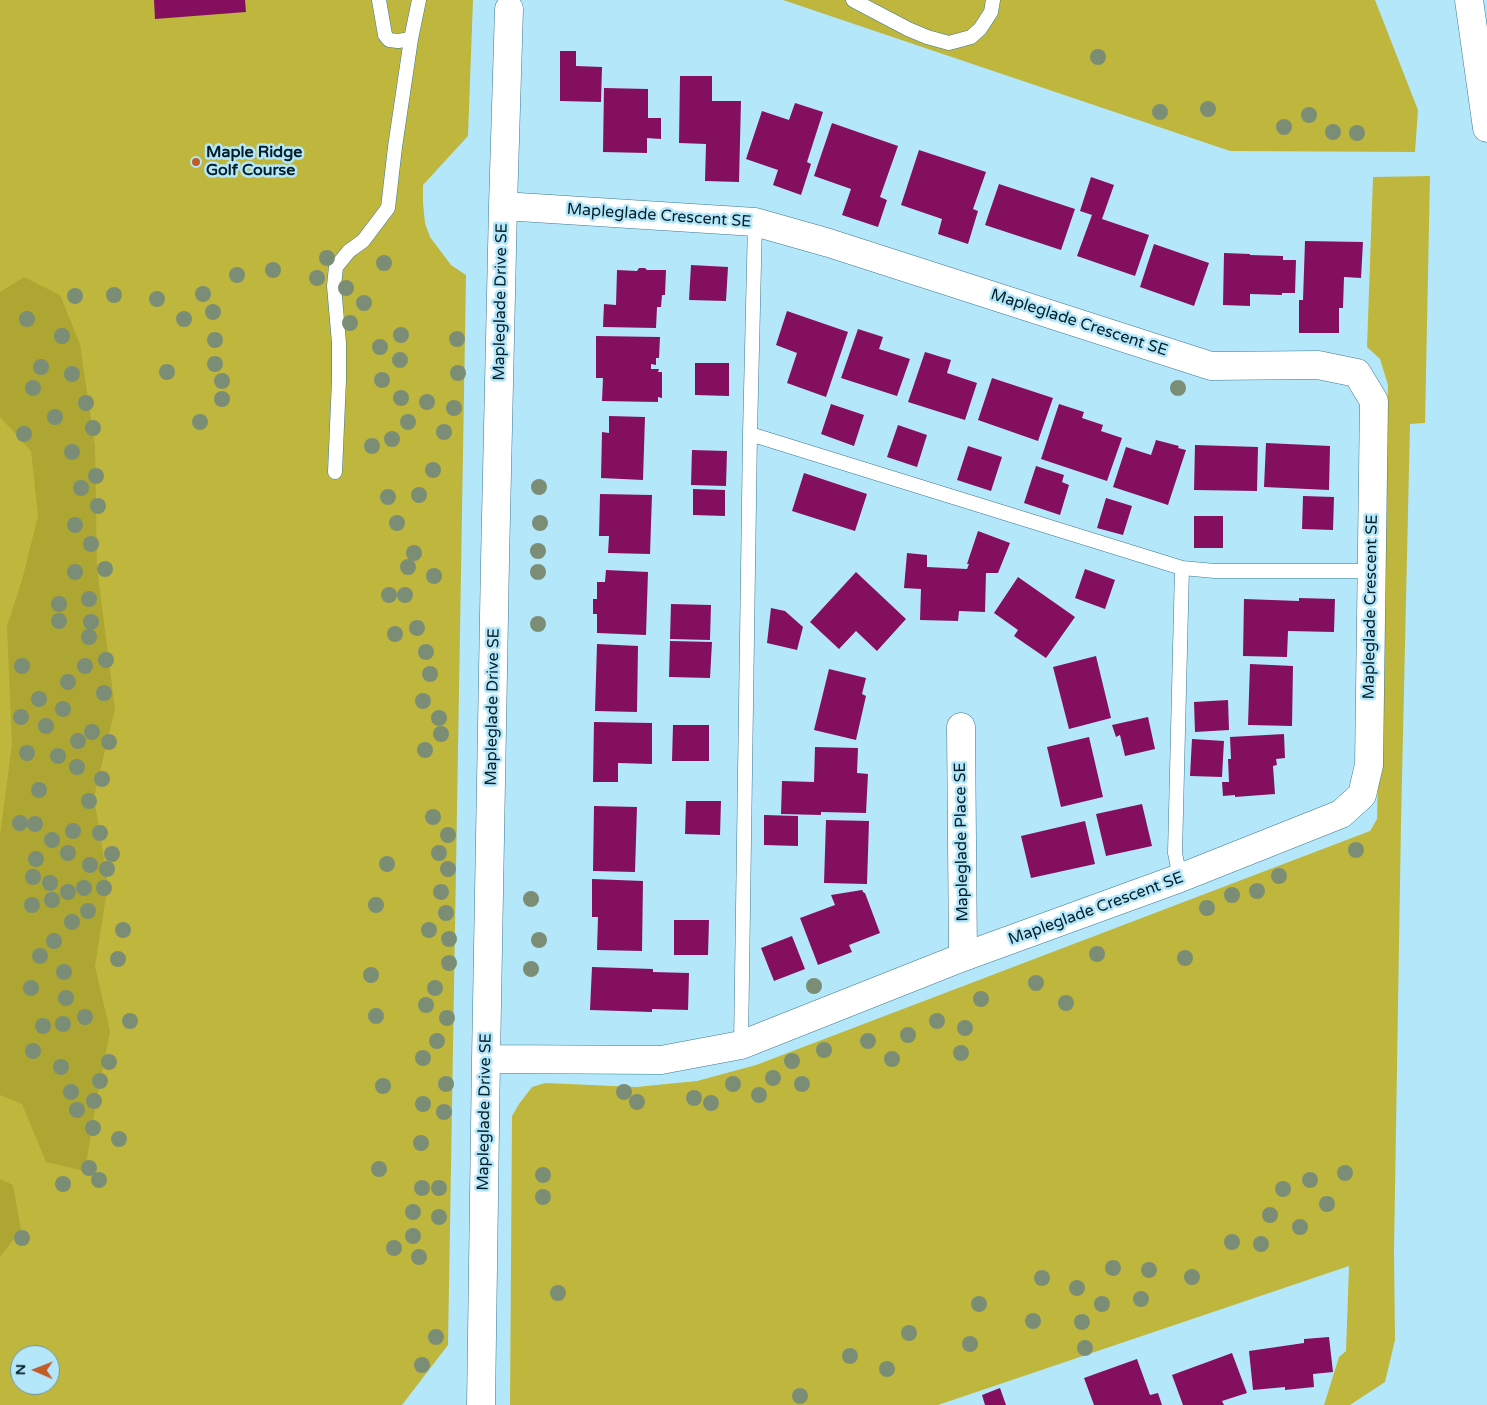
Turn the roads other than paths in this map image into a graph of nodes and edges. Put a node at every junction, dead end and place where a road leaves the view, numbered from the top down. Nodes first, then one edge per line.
1 (379, 0) edge
2 (419, 0) edge
3 (853, 0) edge
4 (993, 0) edge
5 (1470, 0) edge
6 (509, 9) dead end
7 (411, 39) junction
8 (1487, 128) edge
9 (503, 206) junction
10 (755, 222) junction
11 (750, 434) junction
12 (335, 472) dead end
13 (1182, 568) junction
14 (1372, 571) junction
15 (961, 727) dead end
16 (1180, 878) junction
17 (963, 957) junction
18 (740, 1045) junction
19 (486, 1059) junction
20 (481, 1405) edge

1 - 7 lane
2 - 7 lane
3 - 4 lane
5 - 8 main road
6 - 9 main road, Mapleglade Drive SE
7 - 12 lane
9 - 10 main road, Mapleglade Crescent SE
9 - 19 main road, Mapleglade Drive SE
10 - 11 lane
10 - 14 main road, Mapleglade Crescent SE
11 - 13 lane
11 - 18 lane
13 - 14 lane
13 - 16 lane
14 - 16 main road, Mapleglade Crescent SE
15 - 17 main road, Mapleglade Place SE
16 - 17 main road, Mapleglade Crescent SE
17 - 18 main road, Mapleglade Crescent SE
18 - 19 main road, Mapleglade Crescent SE
19 - 20 main road, Mapleglade Drive SE

